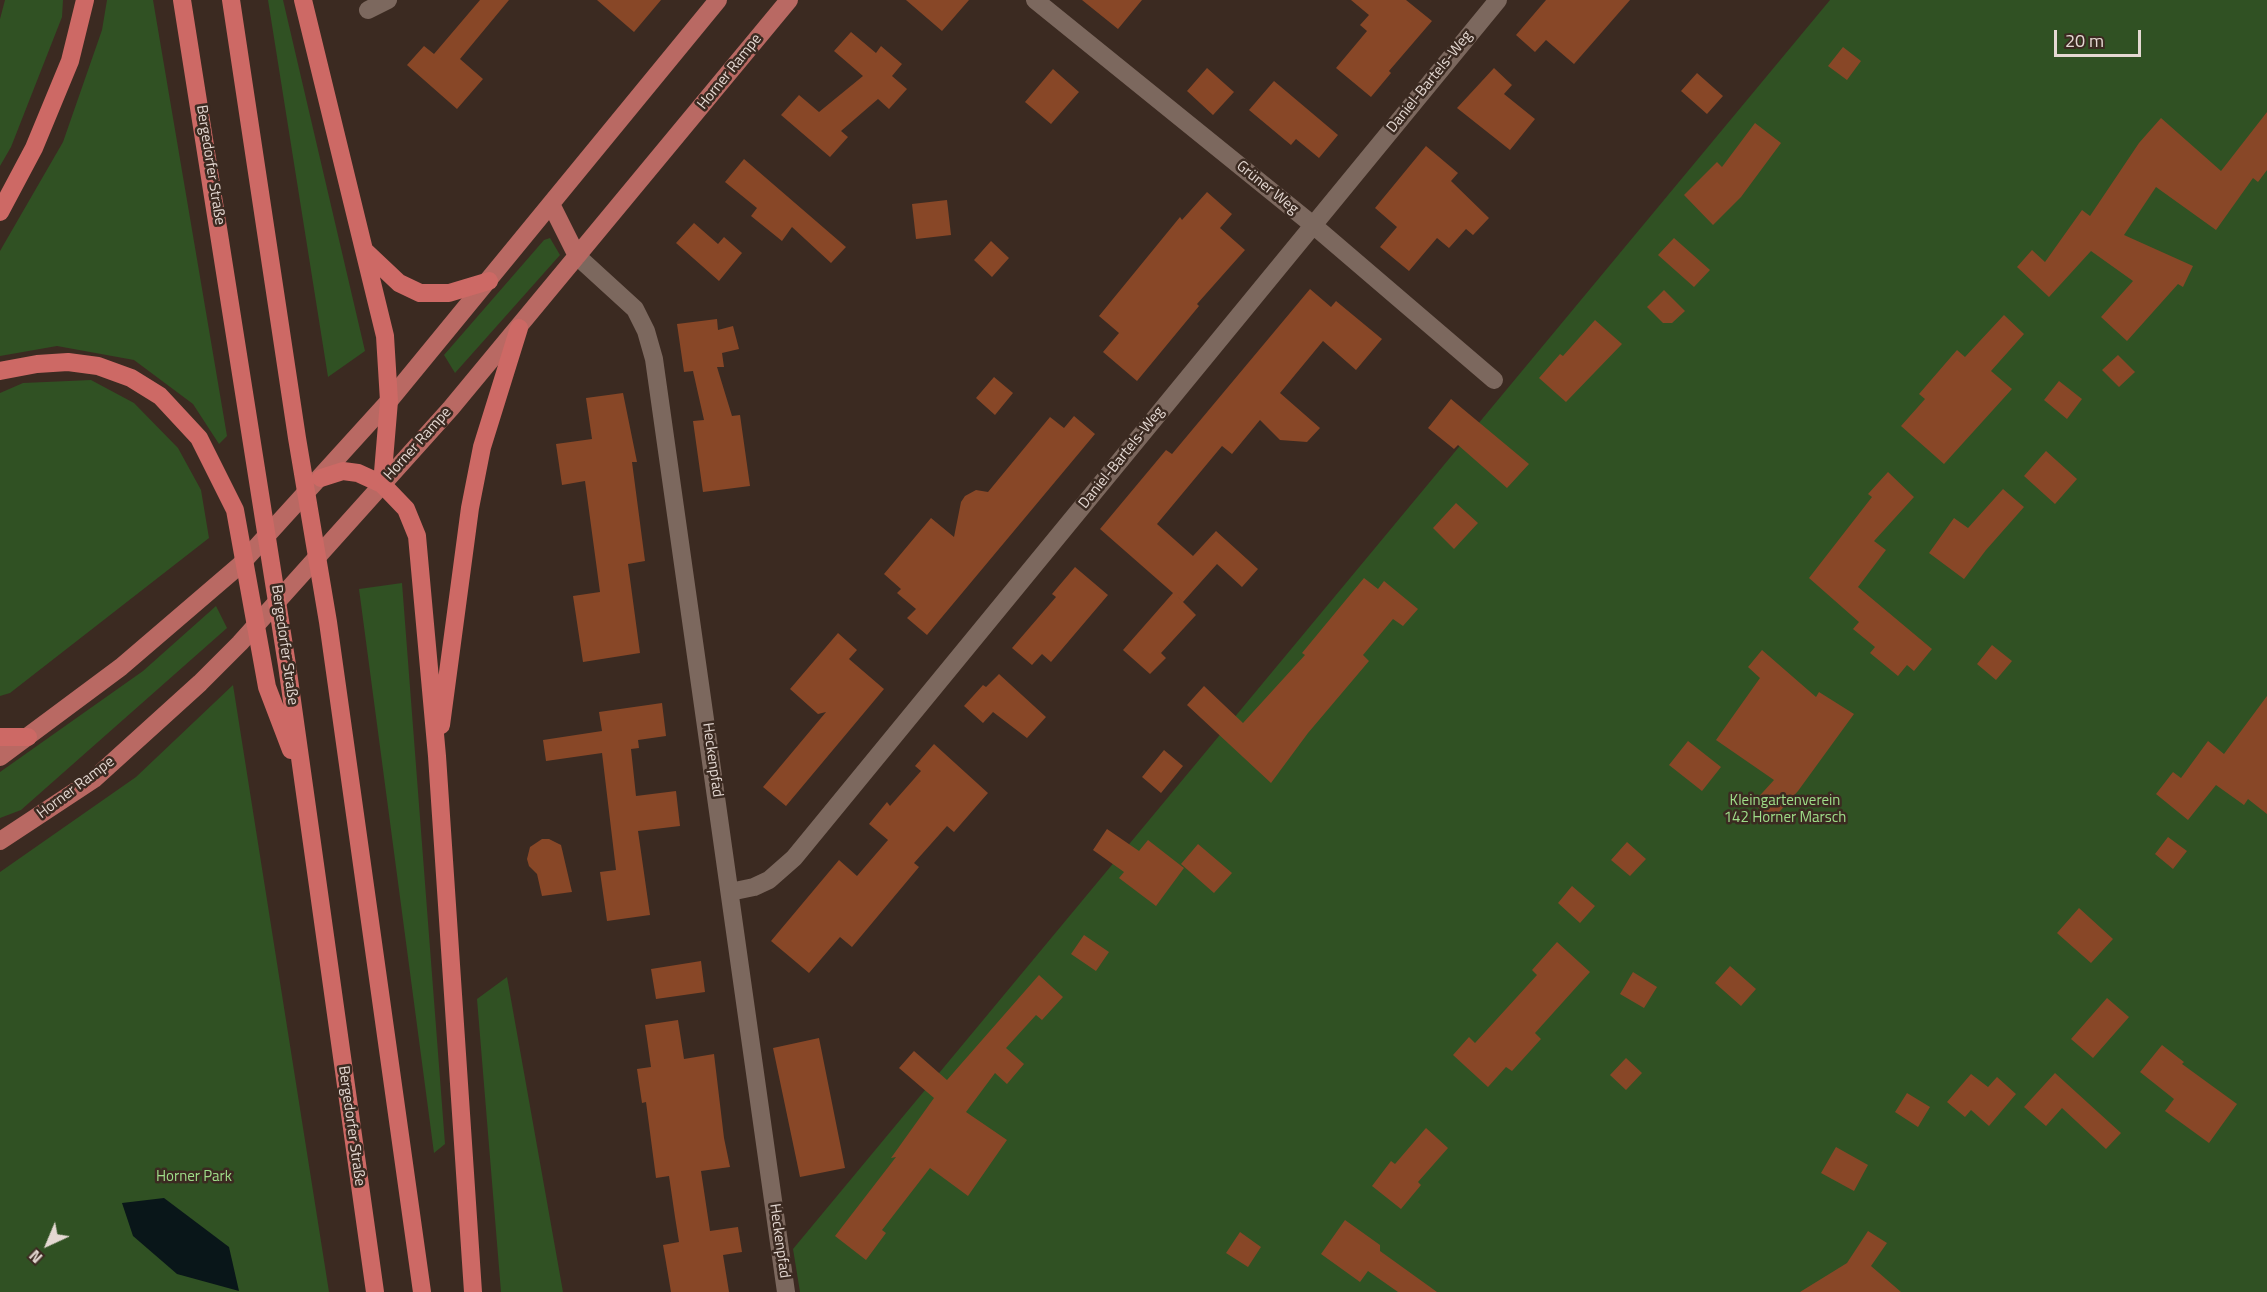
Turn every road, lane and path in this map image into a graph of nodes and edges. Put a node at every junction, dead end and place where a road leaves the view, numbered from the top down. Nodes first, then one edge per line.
1 (86, 0) edge
2 (182, 0) edge
3 (231, 0) edge
4 (303, 0) edge
5 (388, 0) edge
6 (718, 0) edge
7 (789, 0) edge
8 (1035, 0) edge
9 (1498, 0) edge
10 (368, 10) dead end
11 (550, 204) junction
12 (0, 212) edge
13 (1313, 225) junction
14 (362, 247) junction
15 (577, 256) junction
16 (489, 281) junction
17 (519, 328) junction
18 (0, 371) edge
19 (1494, 380) dead end
20 (389, 401) junction
21 (321, 478) junction
22 (382, 484) junction
23 (0, 737) edge
24 (28, 737) junction
25 (437, 756) junction
26 (0, 757) edge
27 (301, 777) junction
28 (0, 841) edge
29 (730, 892) junction
30 (375, 1292) edge
31 (422, 1292) edge
32 (473, 1292) edge
33 (786, 1292) edge

1 - 12 highway
2 - 27 highway, Bergedorfer Straße
3 - 31 highway
4 - 14 highway
5 - 10 street
6 - 11 main road
7 - 15 main road, Horner Rampe
8 - 13 street, Grüner Weg
9 - 13 street, Daniel-Bartels-Weg
11 - 15 main road
11 - 16 main road
13 - 19 street, Grüner Weg
13 - 29 street, Daniel-Bartels-Weg
14 - 16 highway
14 - 20 highway
15 - 17 main road, Horner Rampe
15 - 29 street, Heckenpfad
16 - 20 main road
17 - 22 main road, Horner Rampe
17 - 25 highway
18 - 27 highway
20 - 21 main road
20 - 22 highway
21 - 22 highway
21 - 24 main road
22 - 25 highway
22 - 28 main road, Horner Rampe
23 - 24 highway
24 - 26 main road
25 - 32 highway
27 - 30 highway, Bergedorfer Straße
29 - 33 street, Heckenpfad

